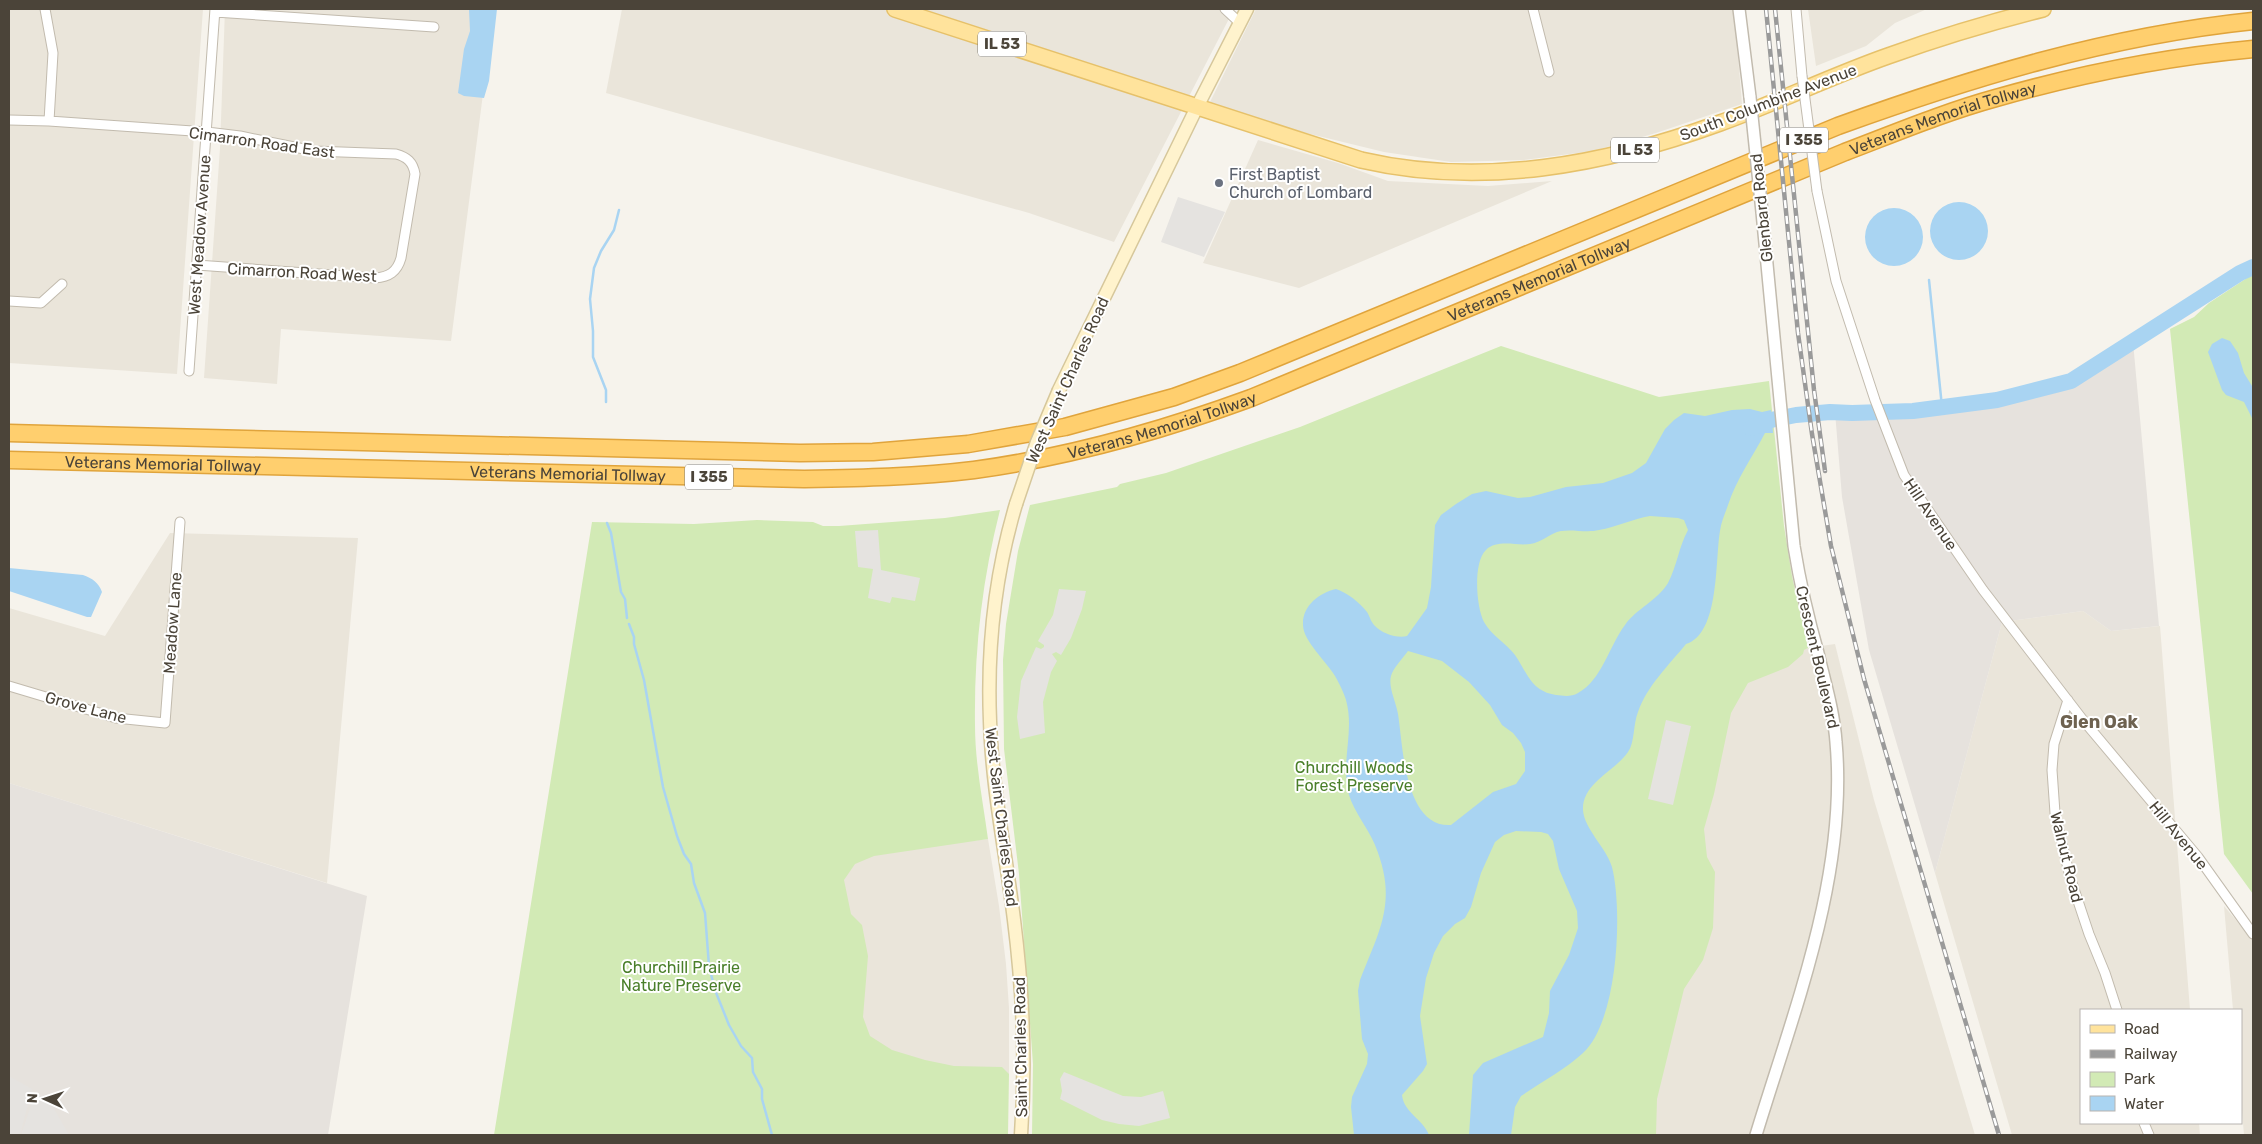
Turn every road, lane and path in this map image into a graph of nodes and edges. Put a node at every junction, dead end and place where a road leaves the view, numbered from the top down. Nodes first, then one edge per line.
1 (45, 9) edge
2 (895, 9) edge
3 (1225, 9) edge
4 (1247, 9) edge
5 (1533, 9) edge
6 (1740, 9) edge
7 (1796, 9) edge
8 (2043, 9) edge
9 (215, 10) edge
10 (2253, 21) edge
11 (1240, 23) junction
12 (434, 27) dead end
13 (2253, 49) edge
14 (1549, 72) dead end
15 (1197, 107) junction
16 (9, 120) edge
17 (49, 121) junction
18 (207, 132) junction
19 (410, 202) joint
20 (197, 265) junction
21 (62, 284) dead end
22 (9, 301) edge
23 (189, 371) dead end
24 (1780, 408) joint
25 (9, 433) edge
26 (9, 461) edge
27 (180, 522) dead end
28 (9, 686) edge
29 (2068, 700) junction
30 (165, 723) joint
31 (2253, 934) edge
32 (1018, 958) joint
33 (2116, 1009) edge
34 (1021, 1135) edge
35 (1756, 1135) edge

1 - 17 street
2 - 15 main road, IL 53
3 - 11 street
4 - 11 main road, West Saint Charles Road
5 - 14 street
6 - 24 street, Glenbard Road, bridge
7 - 29 street, Hill Avenue, bridge
8 - 15 main road, South Columbine Avenue / IL 53
9 - 12 street
9 - 18 street, West Meadow Avenue
10 - 25 highway, Veterans Memorial Tollway / I 355
11 - 15 main road, West Saint Charles Road
13 - 26 highway, Veterans Memorial Tollway / I 355
15 - 32 main road, West Saint Charles Road, bridge
16 - 17 street, Cimarron Road East
17 - 18 street, Cimarron Road East
18 - 19 street, Cimarron Road East
18 - 20 street, West Meadow Avenue
19 - 20 street, Cimarron Road West
20 - 23 street, West Meadow Avenue
21 - 22 street
24 - 35 street, Crescent Boulevard
27 - 30 street, Meadow Lane
28 - 30 street, Grove Lane
29 - 31 street, Hill Avenue
29 - 33 street, Walnut Road
32 - 34 main road, Saint Charles Road

